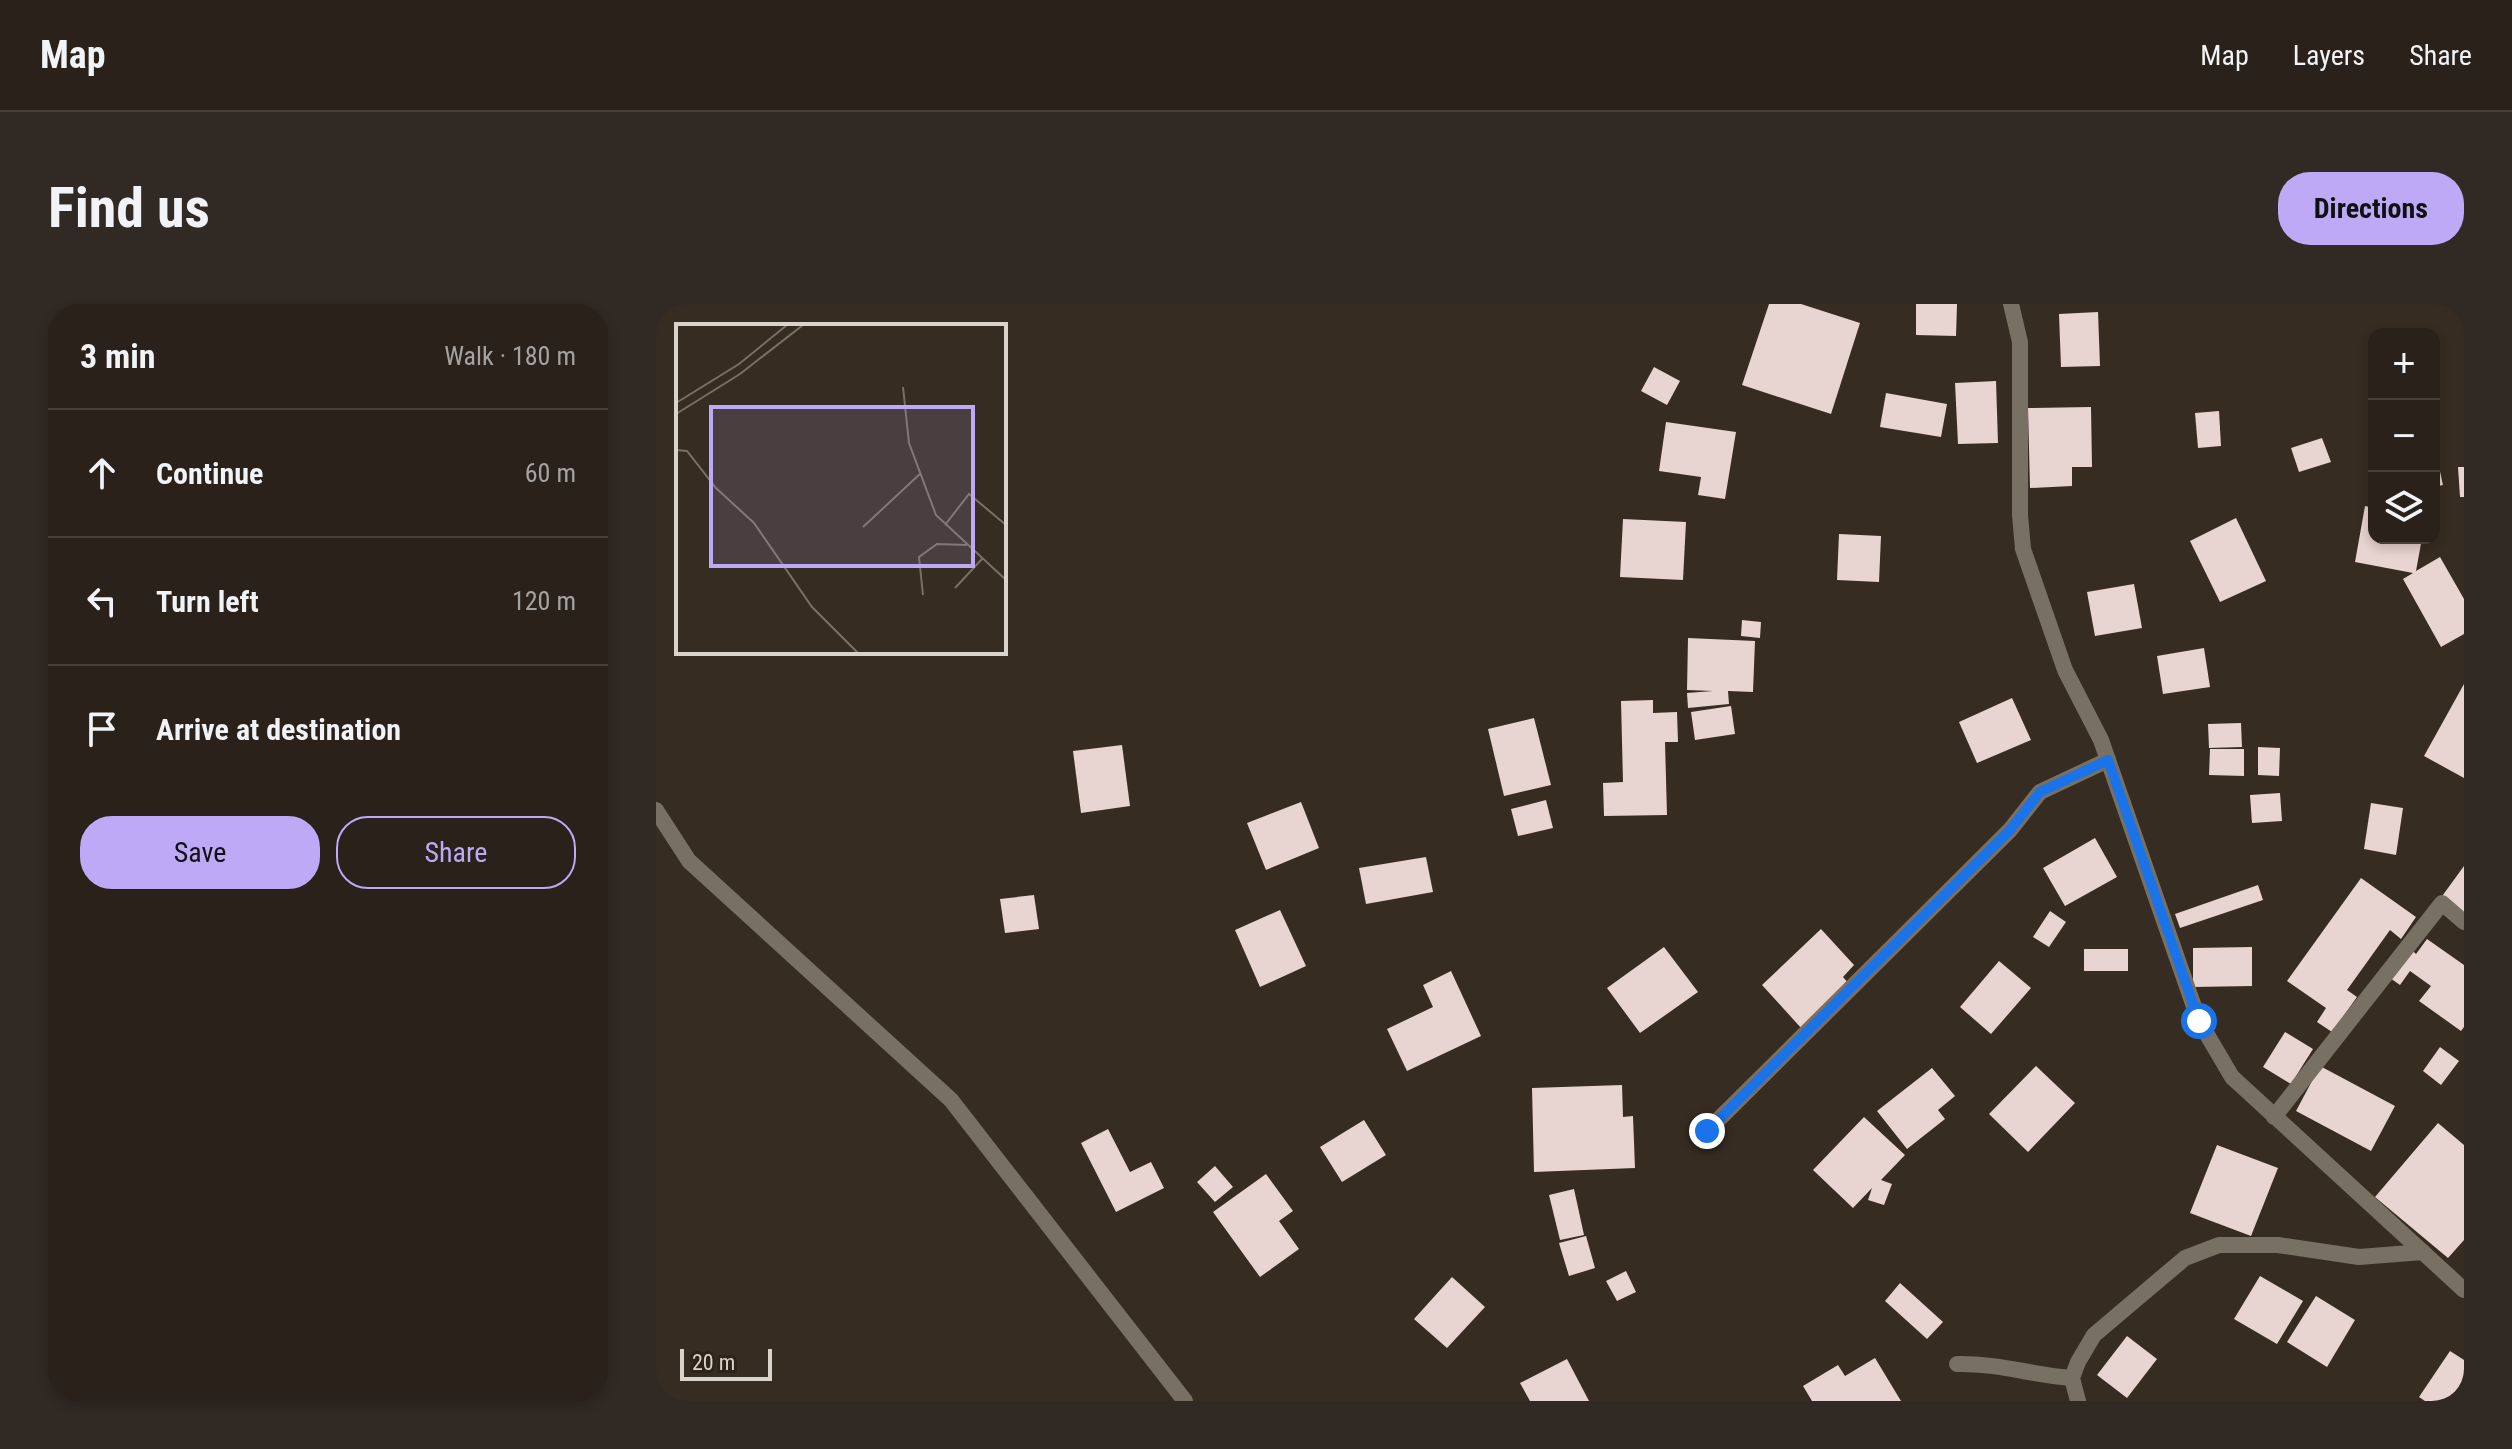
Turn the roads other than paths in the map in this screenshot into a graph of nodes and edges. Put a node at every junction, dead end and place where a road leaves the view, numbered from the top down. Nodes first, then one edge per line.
1 (2011, 304) edge
2 (2108, 760) junction
3 (656, 810) edge
4 (2464, 922) edge
5 (2274, 1117) junction
6 (1707, 1131) dead end
7 (2423, 1252) junction
8 (2464, 1290) edge
9 (1957, 1364) dead end
10 (2072, 1378) junction
11 (1185, 1401) edge
12 (2078, 1401) edge

1 - 2 street
2 - 5 street
2 - 6 street
3 - 11 street
4 - 5 street
5 - 7 street
7 - 8 street
7 - 10 street
9 - 10 street
10 - 12 street

